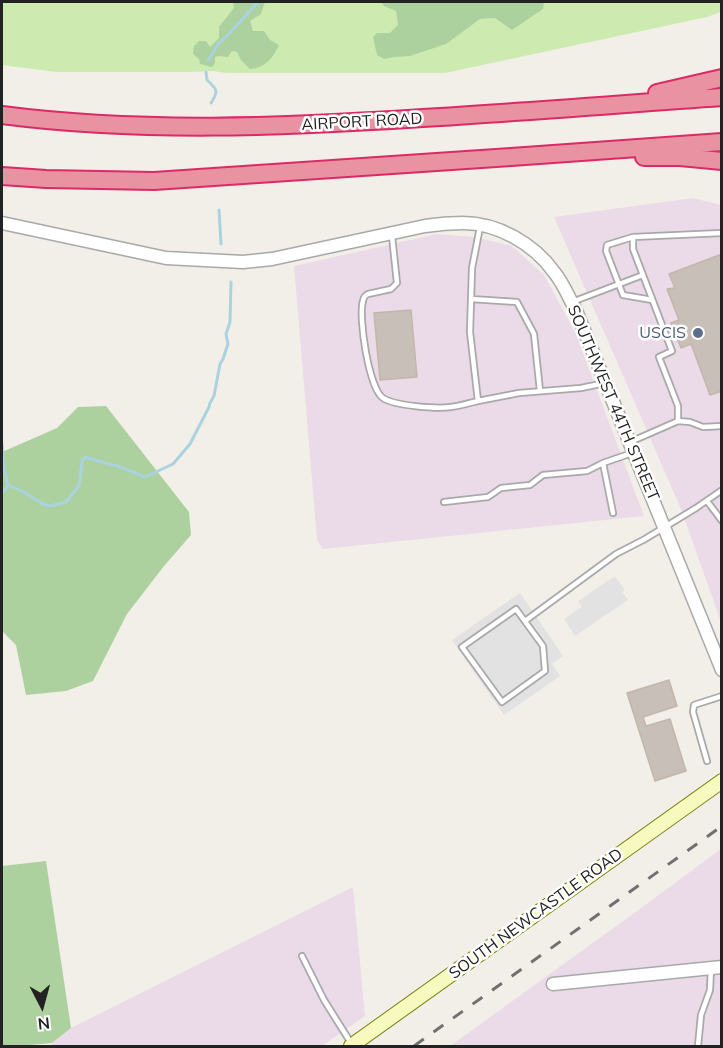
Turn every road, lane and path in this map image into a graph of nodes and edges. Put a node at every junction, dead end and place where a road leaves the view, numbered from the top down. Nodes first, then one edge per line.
1 (722, 78) edge
2 (722, 97) edge
3 (600, 105) junction
4 (2, 115) edge
5 (722, 142) edge
6 (511, 157) junction
7 (722, 161) edge
8 (2, 176) edge
9 (2, 223) edge
10 (480, 225) junction
11 (392, 233) junction
12 (722, 233) edge
13 (633, 237) junction
14 (643, 275) junction
15 (619, 284) junction
16 (471, 299) junction
17 (652, 300) junction
18 (571, 302) junction
19 (606, 383) junction
20 (540, 391) junction
21 (478, 400) junction
22 (678, 421) junction
23 (722, 426) edge
24 (632, 447) junction
25 (603, 464) junction
26 (722, 490) edge
27 (707, 501) junction
28 (444, 502) dead end
29 (613, 513) dead end
30 (722, 521) edge
31 (664, 527) junction
32 (525, 621) junction
33 (722, 670) edge
34 (722, 696) edge
35 (707, 761) dead end
36 (722, 781) edge
37 (302, 956) dead end
38 (716, 968) edge
39 (553, 984) dead end
40 (352, 1046) edge
41 (698, 1047) edge

1 - 3 highway
2 - 3 highway, AIRPORT ROAD
3 - 4 highway, AIRPORT ROAD
5 - 6 highway
6 - 7 highway
6 - 8 highway
9 - 11 street, SOUTHWEST 44TH STREET
10 - 11 street, SOUTHWEST 44TH STREET
10 - 16 lane
10 - 18 street, SOUTHWEST 44TH STREET
11 - 21 lane
12 - 13 lane
13 - 14 lane
13 - 15 lane
14 - 15 lane
14 - 17 lane
15 - 17 lane
15 - 18 lane
16 - 20 lane
16 - 21 lane
17 - 22 lane
18 - 19 street, SOUTHWEST 44TH STREET
19 - 20 lane
19 - 24 street, SOUTHWEST 44TH STREET
20 - 21 lane
22 - 23 lane
22 - 24 lane
24 - 25 lane
24 - 31 street, SOUTHWEST 44TH STREET
25 - 28 lane
25 - 29 lane
26 - 27 lane
27 - 30 lane
27 - 31 lane
31 - 32 lane
31 - 33 street, SOUTHWEST 44TH STREET
32 - 32 lane
34 - 35 lane
36 - 40 main road, SOUTH NEWCASTLE ROAD
37 - 40 lane
38 - 39 street
38 - 41 lane

